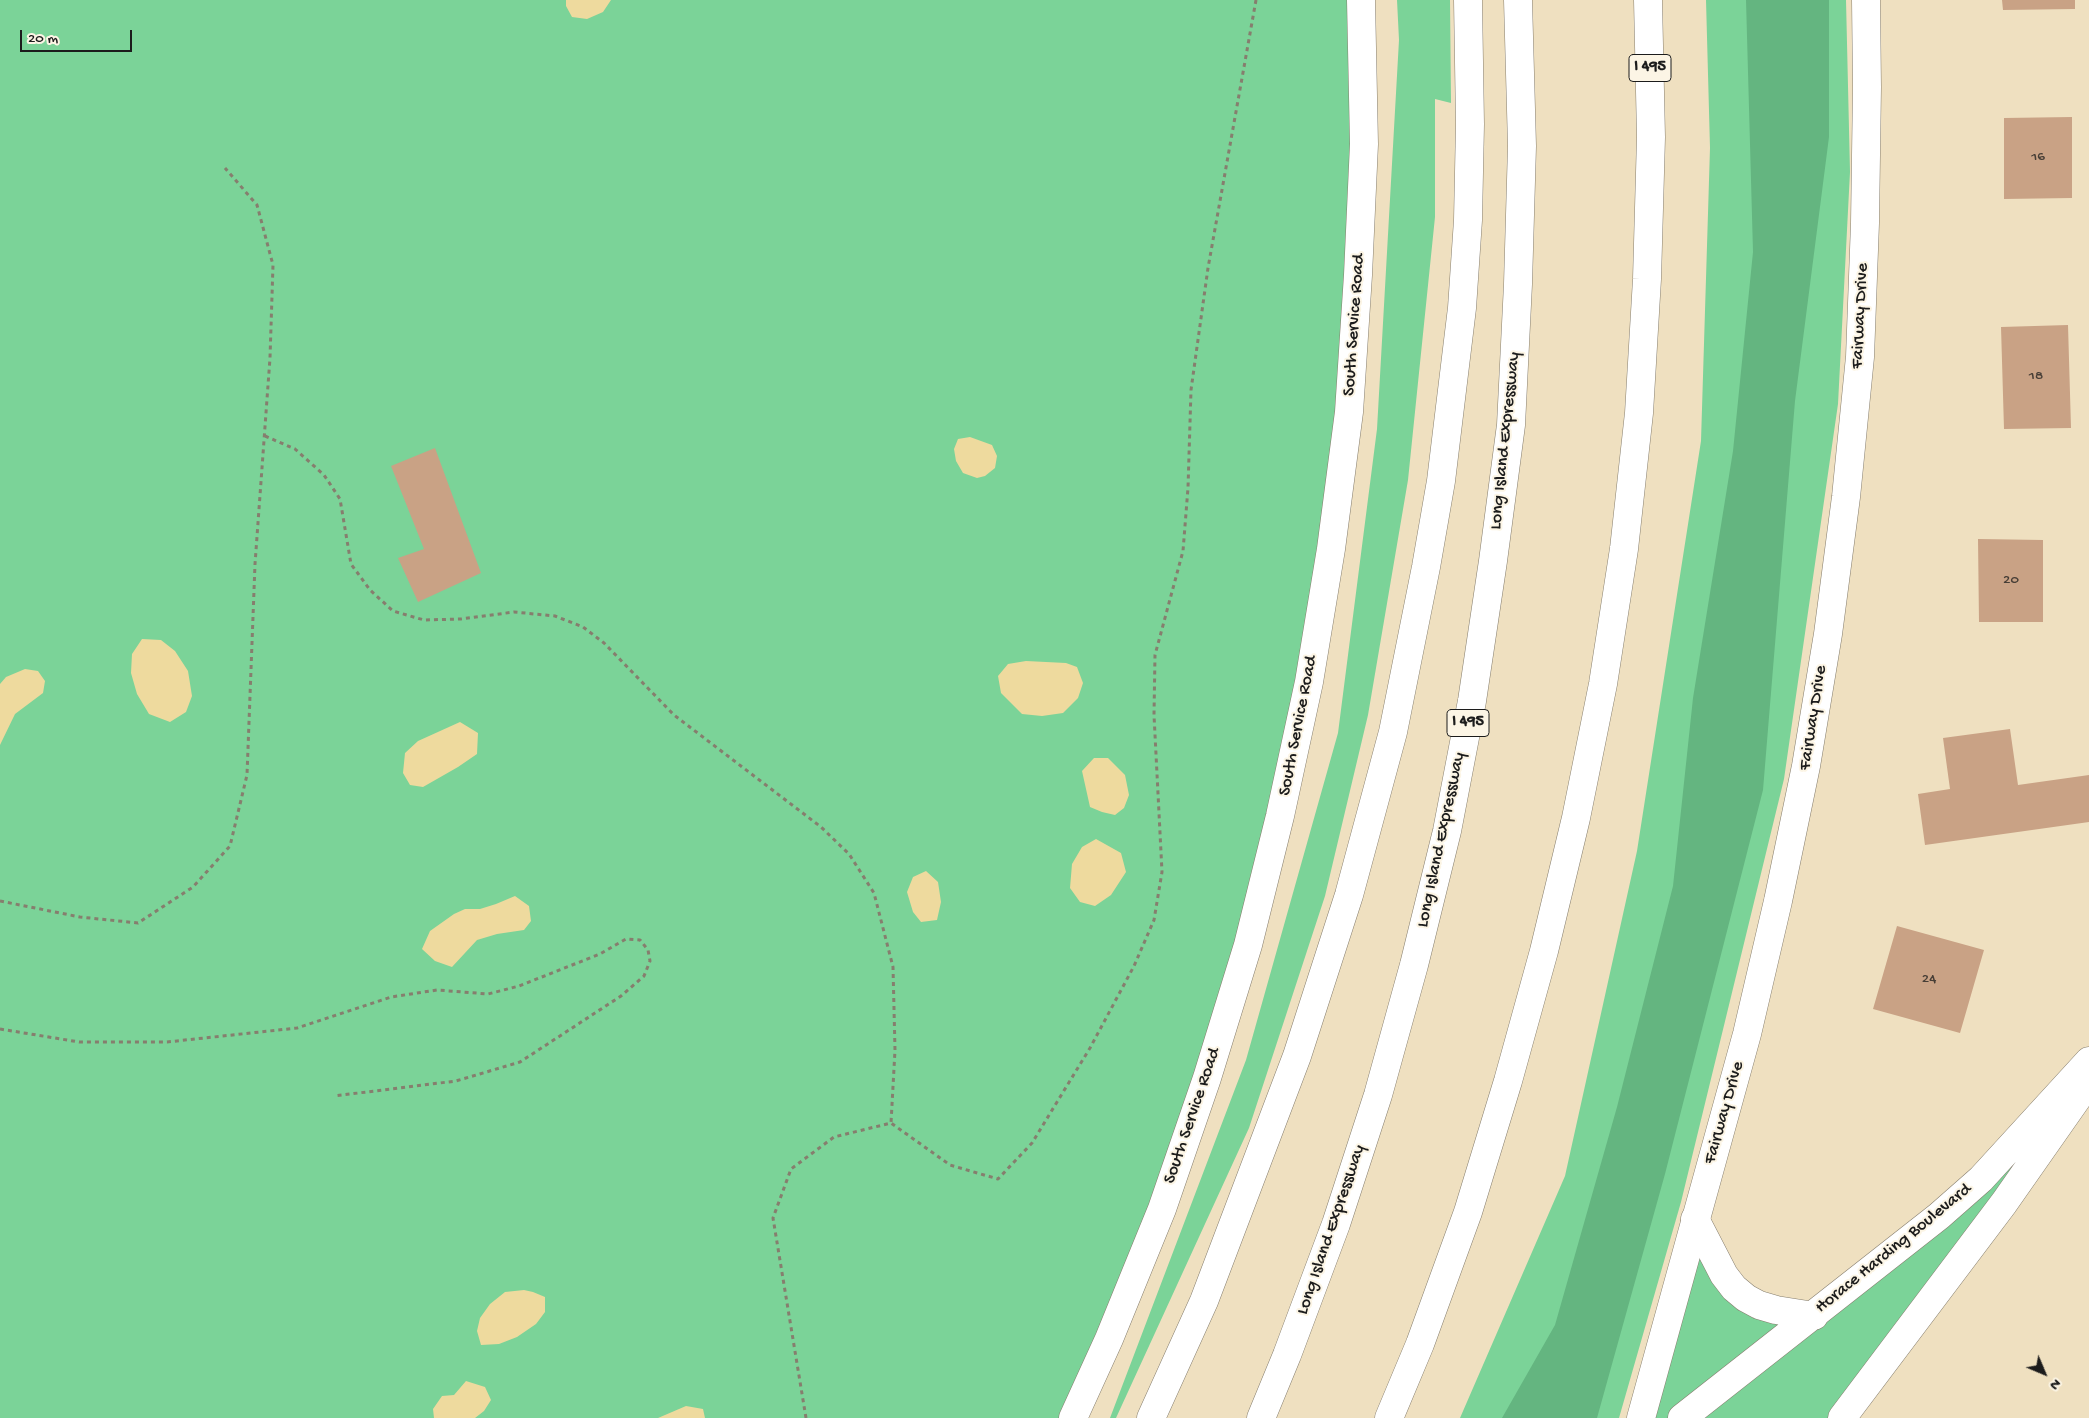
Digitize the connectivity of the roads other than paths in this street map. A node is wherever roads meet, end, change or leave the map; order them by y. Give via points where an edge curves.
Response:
1 (1362, 0) edge
2 (1468, 0) edge
3 (1518, 0) edge
4 (1648, 0) edge
5 (1866, 0) edge
6 (2089, 1061) edge
7 (2089, 1082) edge
8 (1695, 1219) junction
9 (1814, 1316) junction
10 (1073, 1418) edge
11 (1151, 1418) edge
12 (1261, 1418) edge
13 (1389, 1418) edge
14 (1641, 1418) edge
15 (1682, 1418) edge
16 (1842, 1418) edge

1 - 10 main road, South Service Road via 1364,144 1349,412 1309,682 1250,936 1208,1078 1162,1209 1110,1339
2 - 11 main road via 1470,133 1462,308 1439,490 1418,612 1392,732 1348,895 1297,1056 1204,1301
3 - 12 main road, Long Island Expressway / I 495 via 1522,146 1511,425 1472,701 1444,840 1378,1095 1336,1224
4 - 13 main road, I 495 via 1651,137 1639,413 1624,549 1603,684 1576,818 1544,951 1505,1090 1468,1212
5 - 8 main road, Fairway Drive via 1865,223 1860,357 1830,614 1806,766 1778,901 1747,1034
6 - 9 main road, Horace Harding Boulevard via 1981,1178
7 - 16 main road via 2004,1203
8 - 9 main road via 1724,1275 1746,1298 1776,1310
8 - 14 main road, Fairway Drive
9 - 15 main road, Horace Harding Boulevard

